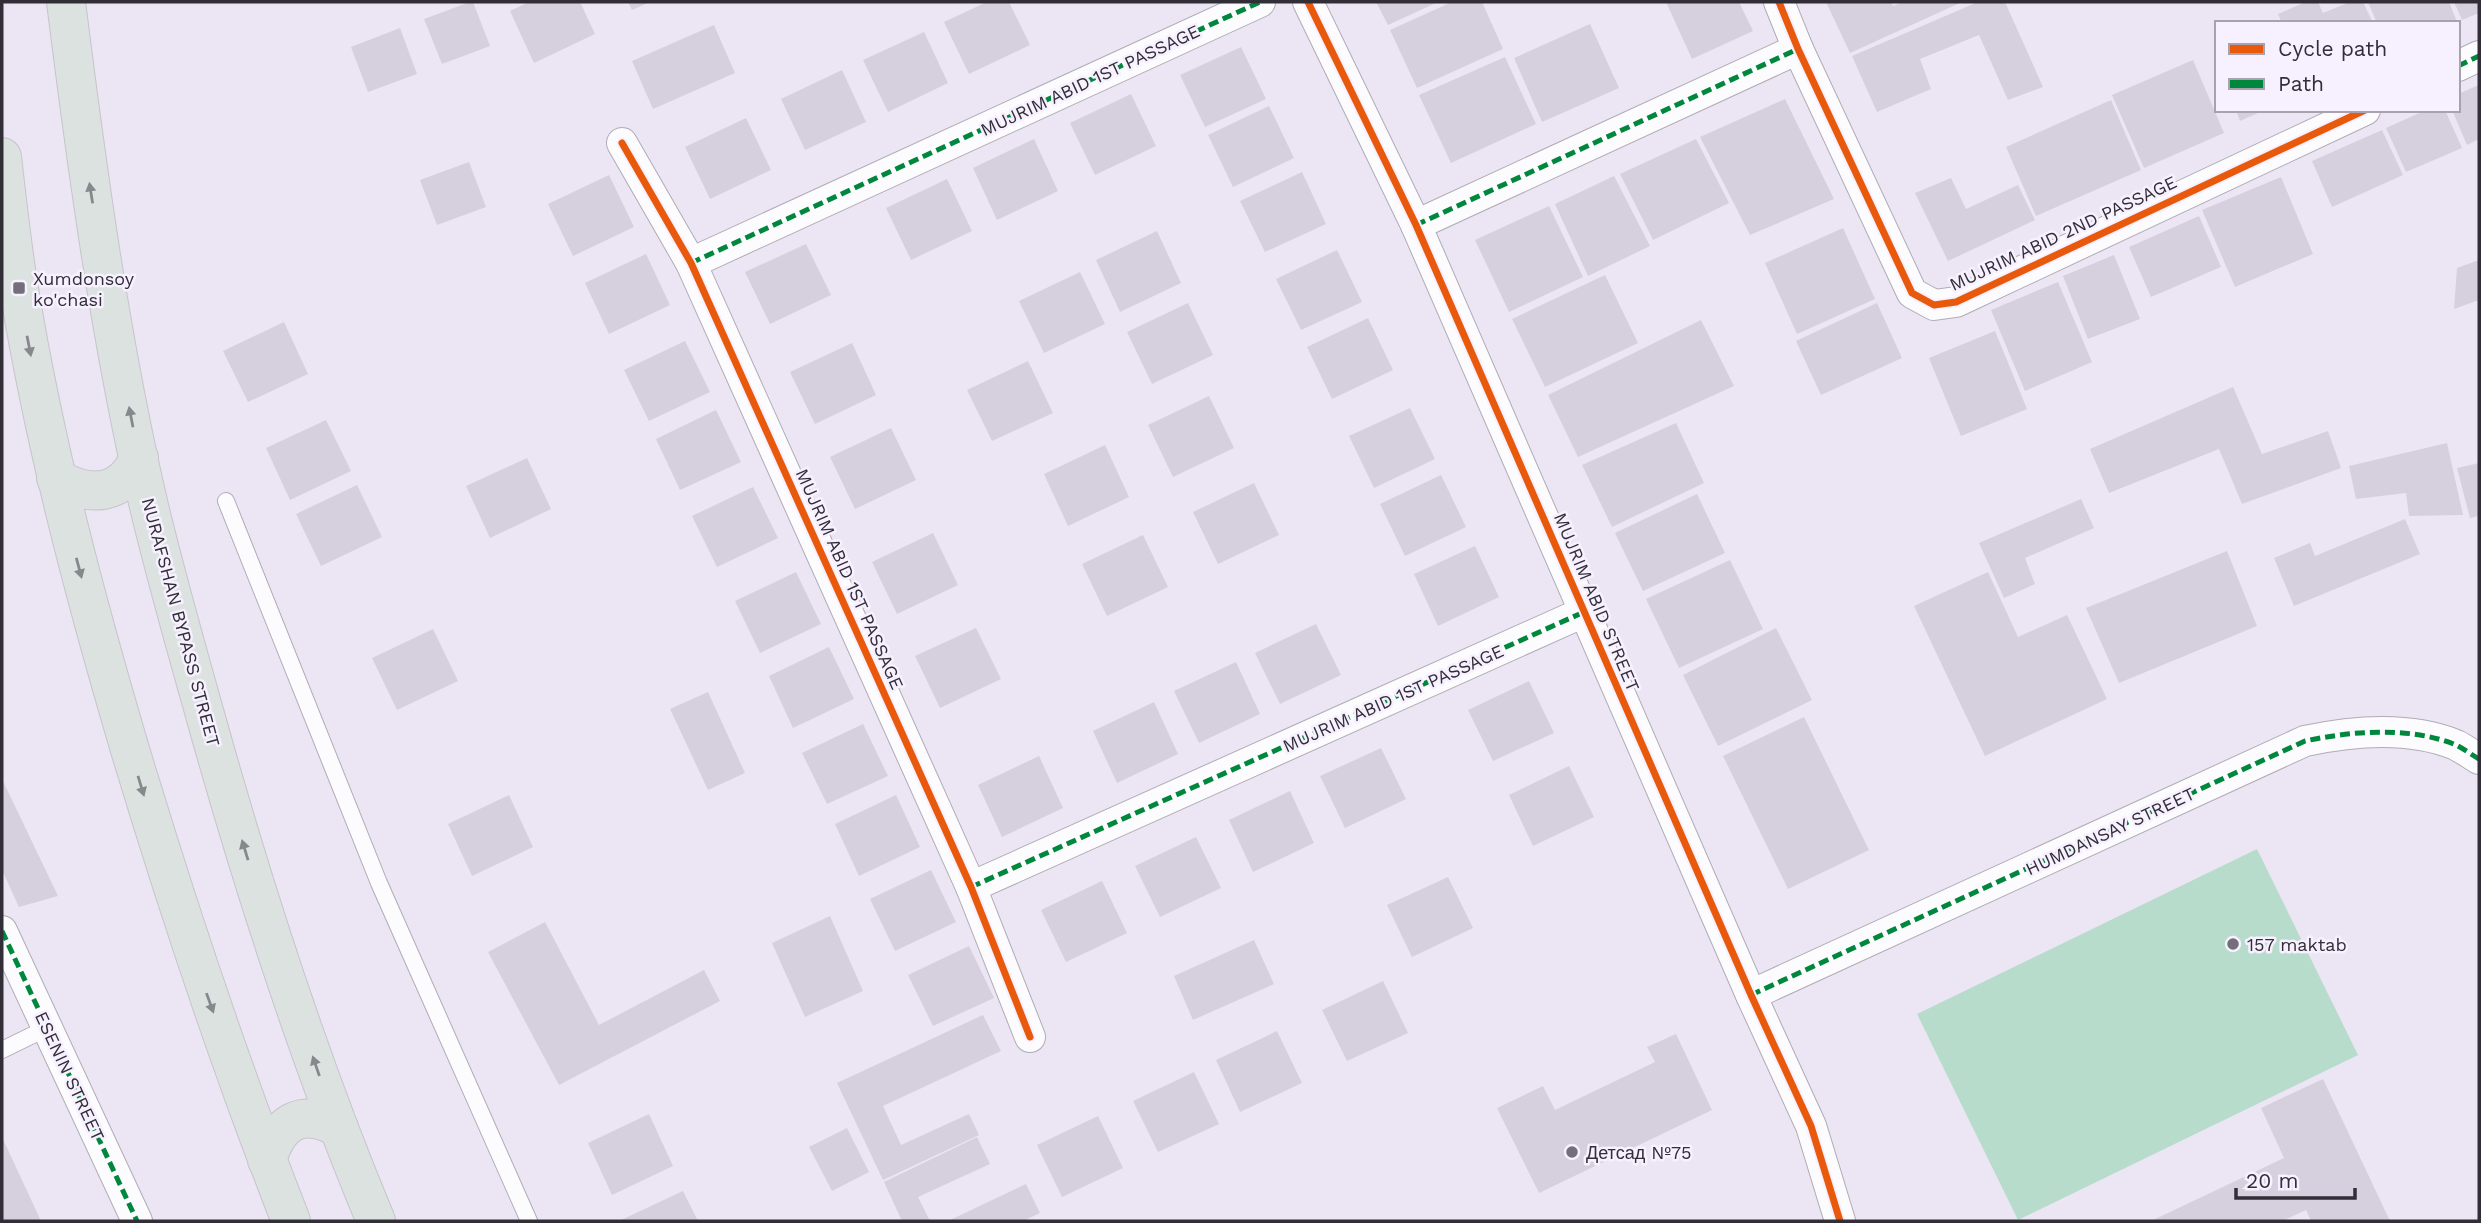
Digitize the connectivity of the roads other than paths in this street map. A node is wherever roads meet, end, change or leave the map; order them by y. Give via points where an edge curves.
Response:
1 (65, 2) edge
2 (1260, 2) edge
3 (1308, 2) edge
4 (1779, 2) edge
5 (1798, 48) junction
6 (2479, 57) edge
7 (2460, 65) edge
8 (2361, 112) edge
9 (622, 143) dead end
10 (2, 157) edge
11 (1416, 225) junction
12 (691, 263) junction
13 (139, 458) junction
14 (56, 478) junction
15 (226, 501) dead end
16 (1584, 612) junction
17 (2479, 760) edge
18 (971, 887) junction
19 (2, 931) edge
20 (1751, 995) junction
21 (47, 1028) junction
22 (1030, 1037) dead end
23 (2, 1050) edge
24 (338, 1128) junction
25 (267, 1160) junction
26 (137, 1221) edge
27 (291, 1221) edge
28 (376, 1221) edge
29 (529, 1221) edge
30 (1840, 1221) edge

13 -> 1 main road, NURAFSHAN BYPASS STREET via 106,287
2 - 12 street, MUJRIM ABID 1ST PASSAGE
3 - 11 street, MUJRIM ABID STREET
4 - 5 street, MUJRIM ABID 2ND PASSAGE
5 - 8 street, MUJRIM ABID 2ND PASSAGE via 1912,293 1934,305 1956,302
5 - 11 street
6 - 7 street
9 - 12 street, MUJRIM ABID 1ST PASSAGE
10 -> 14 main road via 19,288
11 - 16 street, MUJRIM ABID STREET
12 - 18 street, MUJRIM ABID 1ST PASSAGE
13 - 14 main road via 125,480 103,491 79,489
24 -> 13 main road, NURAFSHAN BYPASS STREET via 231,805
14 -> 25 main road via 152,822 200,974
15 - 29 lane via 379,883
16 - 18 street, MUJRIM ABID 1ST PASSAGE
16 - 20 street, MUJRIM ABID STREET
17 - 20 street, HUMDANSAY STREET via 2455,745 2418,736 2342,733 2305,741
18 - 22 street, MUJRIM ABID 1ST PASSAGE
19 - 21 street, ESENIN STREET
20 - 30 street, MUJRIM ABID STREET via 1811,1126
21 - 23 lane
21 - 26 street, ESENIN STREET
24 - 25 main road via 316,1119 295,1120 276,1136
24 - 28 main road, NURAFSHAN BYPASS STREET
25 - 27 main road

